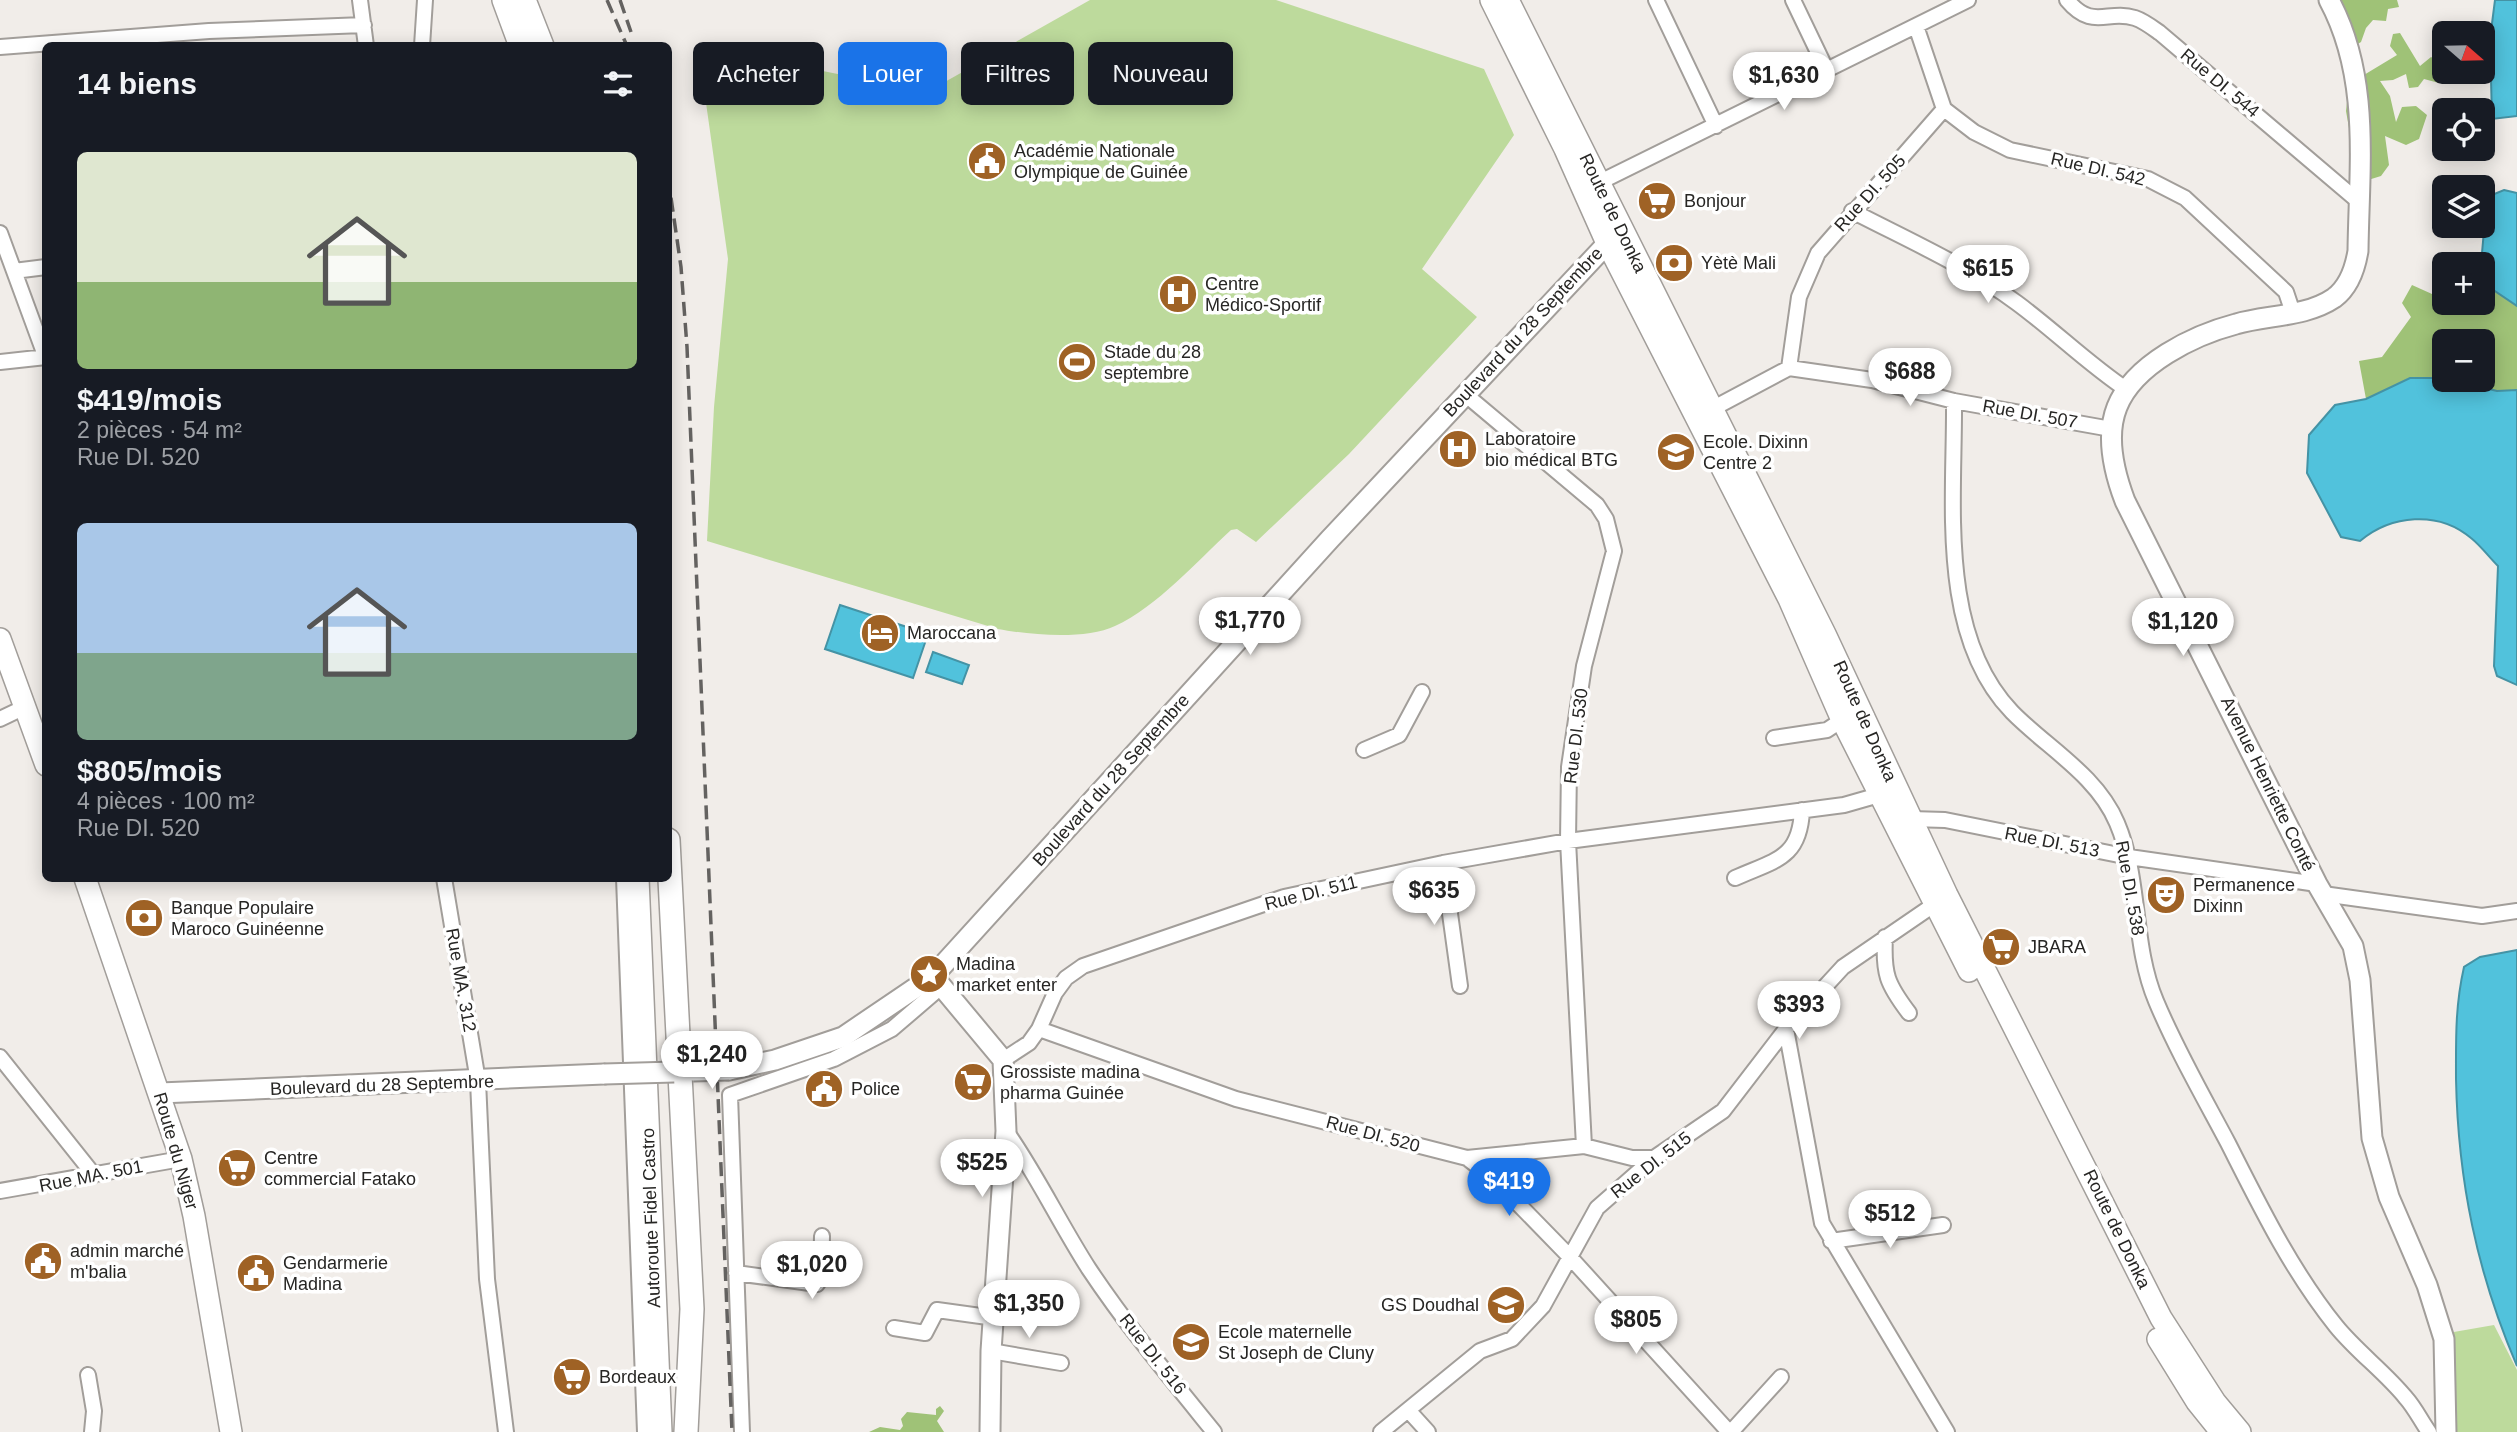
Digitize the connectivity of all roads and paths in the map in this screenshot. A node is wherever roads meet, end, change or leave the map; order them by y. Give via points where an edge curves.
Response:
1 (360, 0) edge
2 (425, 0) edge
3 (504, 0) edge
4 (524, 0) edge
5 (1491, 0) edge
6 (1508, 0) edge
7 (1657, 0) edge
8 (1793, 0) edge
9 (1932, 0) edge
10 (1968, 0) edge
11 (2067, 0) edge
12 (2329, 0) edge
13 (1939, 14) junction
14 (364, 25) junction
15 (1916, 26) junction
16 (65, 42) edge
17 (366, 42) edge
18 (422, 42) edge
19 (518, 42) edge
20 (540, 42) edge
21 (42, 44) edge
22 (0, 47) edge
23 (1827, 71) junction
24 (1944, 109) junction
25 (1716, 126) junction
26 (1591, 187) junction
27 (2358, 201) junction
28 (1852, 211) junction
29 (0, 233) edge
30 (1614, 236) junction
31 (42, 267) edge
32 (13, 271) junction
33 (2293, 313) junction
34 (42, 349) edge
35 (42, 357) edge
36 (0, 362) edge
37 (1790, 368) junction
38 (2127, 390) junction
39 (1466, 395) junction
40 (1954, 401) junction
41 (1710, 410) junction
42 (2111, 429) junction
43 (0, 639) edge
44 (1422, 692) dead end
45 (25, 707) junction
46 (0, 719) edge
47 (1842, 720) junction
48 (1774, 738) dead end
49 (1364, 750) dead end
50 (42, 754) edge
51 (1880, 795) junction
52 (1802, 810) junction
53 (1911, 819) junction
54 (1568, 841) junction
55 (2129, 857) junction
56 (1443, 863) junction
57 (1735, 878) dead end
58 (86, 882) edge
59 (444, 882) edge
60 (624, 882) edge
61 (637, 882) edge
62 (659, 882) edge
63 (671, 882) edge
64 (2320, 889) junction
65 (1935, 904) junction
66 (2517, 911) edge
67 (1885, 937) junction
68 (937, 982) junction
69 (1460, 986) dead end
70 (1909, 1013) dead end
71 (1040, 1029) junction
72 (1786, 1029) junction
73 (0, 1057) edge
74 (1003, 1060) junction
75 (683, 1072) junction
76 (478, 1082) junction
77 (160, 1093) junction
78 (1006, 1130) junction
79 (1584, 1146) junction
80 (1467, 1158) junction
81 (1654, 1158) junction
82 (181, 1159) junction
83 (94, 1175) junction
84 (0, 1191) edge
85 (1943, 1224) dead end
86 (822, 1237) dead end
87 (1831, 1241) junction
88 (1569, 1256) junction
89 (736, 1273) junction
90 (995, 1318) junction
91 (894, 1328) dead end
92 (991, 1351) junction
93 (1061, 1363) dead end
94 (88, 1375) dead end
95 (1781, 1377) dead end
96 (1408, 1410) junction
97 (92, 1432) edge
98 (231, 1432) edge
99 (506, 1432) edge
100 (645, 1432) edge
101 (660, 1432) edge
102 (684, 1432) edge
103 (742, 1432) edge
104 (990, 1432) edge
105 (1214, 1432) edge
106 (1381, 1432) edge
107 (1428, 1432) edge
108 (1730, 1432) edge
109 (1947, 1432) edge
110 (2221, 1432) edge
111 (2240, 1432) edge
112 (2429, 1432) edge
113 (2446, 1432) edge

1 - 14 street
2 - 18 street
3 - 19 highway
4 - 20 highway
5 - 26 main road, Route de Donka
6 - 26 main road, Route de Donka
7 - 25 street
8 - 23 street
9 - 13 street
10 - 13 street
11 - 27 street, Rue DI. 544 via 2076,11 2093,19 2135,18 2161,33
12 - 27 main road, Avenue Henriette Conté via 2345,30 2359,92
13 - 15 street
14 - 16 street
14 - 17 street
15 - 23 street
15 - 24 street
21 - 22 street
23 - 25 street
24 - 28 street, Rue DI. 505
24 - 33 street, Rue DI. 542 via 1974,132 2010,150 2148,179 2185,198 2286,292
25 - 26 street
26 - 30 main road, Route de Donka
27 - 33 main road, Avenue Henriette Conté via 2354,271 2334,298
28 - 37 street, Rue DI. 505 via 1818,253 1799,297
28 - 38 street via 1978,276
29 - 32 street
30 - 39 main road, Boulevard du 28 Septembre
30 - 41 main road, Route de Donka
30 - 47 main road, Route de Donka via 1789,599
31 - 32 street
32 - 34 street
33 - 38 main road, Avenue Henriette Conté via 2236,323 2194,338 2159,357
35 - 36 street
37 - 40 street, Rue DI. 507 via 1872,380
37 - 41 street
38 - 42 main road, Avenue Henriette Conté
39 - 54 street, Rue DI. 530 via 1597,505 1611,534 1614,551 1584,666 1569,767
39 - 68 main road, Boulevard du 28 Septembre via 1330,539
40 - 42 street, Rue DI. 507
40 - 55 street, Rue DI. 538 via 1955,575 1965,629 1987,677 2011,712 2092,787 2116,820
41 - 53 main road, Route de Donka via 1825,634
42 - 64 main road, Avenue Henriette Conté via 2114,471 2124,500
43 - 45 main road
44 - 49 street via 1399,735
45 - 46 street
45 - 50 main road
47 - 48 street via 1827,730
47 - 51 main road, Route de Donka
51 - 52 street, Rue DI. 511
51 - 65 main road, Route de Donka
52 - 54 street, Rue DI. 511
52 - 57 street via 1801,834 1792,850
53 - 55 street, Rue DI. 513 via 1945,820
53 - 111 main road, Route de Donka via 2161,1318
54 - 56 street, Rue DI. 511
54 - 79 street, Rue DI. 530
55 - 64 street, Rue DI. 513
55 - 112 street, Rue DI. 538 via 2142,952 2155,999 2210,1109 2309,1288 2337,1327 2407,1398
56 - 69 street
56 - 71 street, Rue DI. 511 via 1284,897 1083,967 1066,978 1055,993
58 - 77 main road, Route du Niger
59 - 76 street, Rue MA. 312
60 - 100 street
61 - 101 highway, Autoroute Fidel Castro
62 - 102 highway, Autoroute Fidel Castro
63 - 75 highway
64 - 66 street, Rue DI. 513 via 2482,916
64 - 113 main road, Avenue Henriette Conté via 2353,946 2360,980 2372,1138 2389,1197 2427,1285 2444,1339
65 - 67 street, Rue DI. 515
65 - 110 main road, Route de Donka via 2158,1339
67 - 70 street via 1888,985
67 - 72 street, Rue DI. 515 via 1843,967
68 - 74 main road
68 - 75 main road, Boulevard du 28 Septembre, bridge via 844,1037 775,1060 729,1070
68 - 89 street via 892,1029 834,1059 730,1095
71 - 74 street, Rue DI. 511 via 1029,1043
71 - 80 street, Rue DI. 520 via 1236,1099
72 - 81 street, Rue DI. 515 via 1723,1111
72 - 87 street via 1822,1223
73 - 83 street
74 - 78 main road
75 - 76 main road, Boulevard du 28 Septembre, bridge
75 - 102 highway via 692,1309
76 - 77 main road, Boulevard du 28 Septembre
76 - 99 street, Rue MA. 312 via 487,1279
77 - 82 main road, Route du Niger
78 - 90 main road
78 - 105 street, Rue DI. 516 via 1089,1269
79 - 80 street
79 - 81 street via 1632,1158
80 - 88 street, Rue DI. 520 via 1493,1178
81 - 88 street, Rue DI. 515 via 1597,1208
82 - 83 street, Rue MA. 501
82 - 98 main road, Route du Niger
83 - 84 street, Rue MA. 501
85 - 87 street
86 - 89 street via 817,1284
87 - 109 street
88 - 96 street, Rue DI. 515 via 1543,1306 1513,1339 1480,1351
88 - 108 street, Rue DI. 520
89 - 103 street
90 - 91 street via 937,1310 925,1333
90 - 92 main road
92 - 93 street
92 - 104 main road
94 - 97 street
95 - 108 street
96 - 106 street, Rue DI. 515
96 - 107 street

